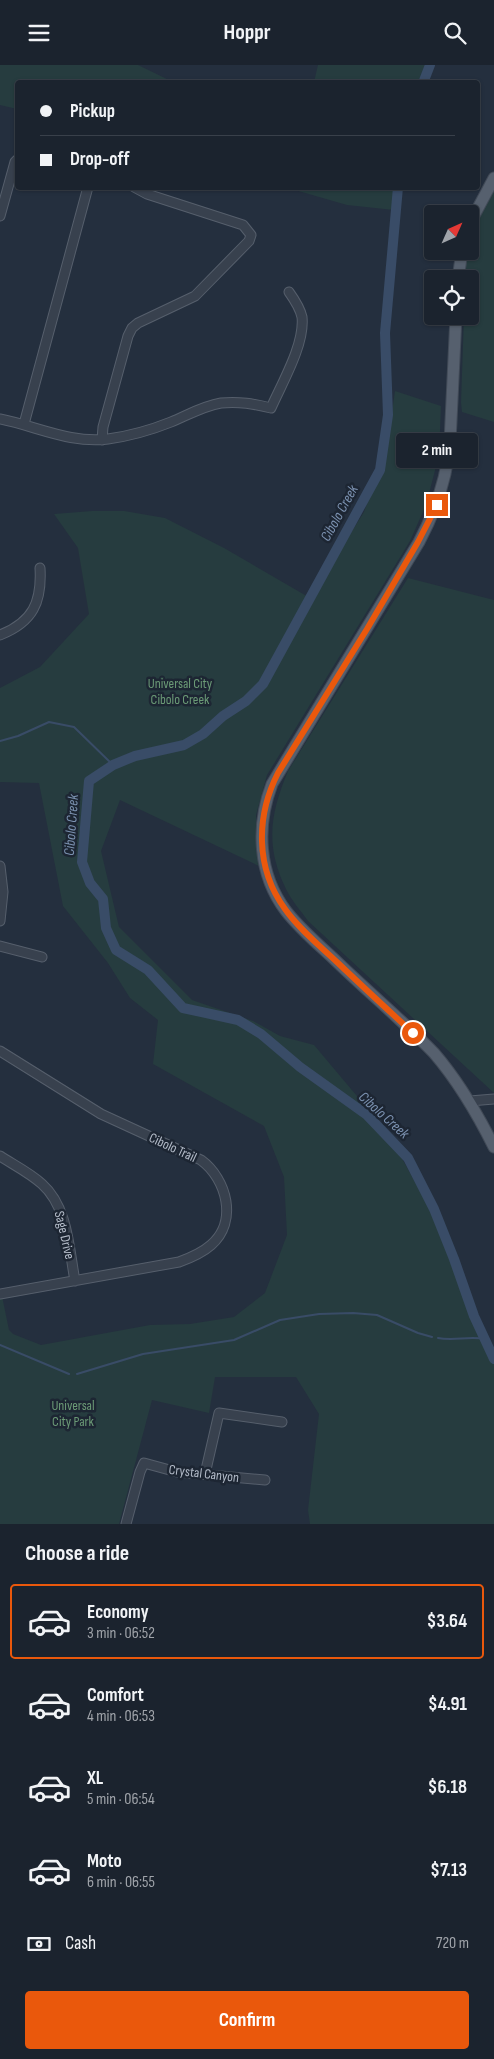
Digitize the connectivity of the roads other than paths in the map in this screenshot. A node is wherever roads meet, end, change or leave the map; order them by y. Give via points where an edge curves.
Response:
1 (15, 163) edge
2 (494, 177) edge
3 (87, 190) edge
4 (140, 190) edge
5 (479, 206) edge
6 (0, 216) edge
7 (290, 292) dead end
8 (456, 325) edge
9 (0, 419) edge
10 (24, 424) junction
11 (102, 440) junction
12 (40, 568) dead end
13 (0, 635) edge
14 (0, 866) edge
15 (0, 921) edge
16 (0, 946) edge
17 (42, 957) dead end
18 (0, 1051) edge
19 (494, 1099) edge
20 (470, 1101) junction
21 (494, 1147) edge
22 (0, 1156) edge
23 (75, 1281) junction
24 (0, 1294) edge
25 (282, 1422) dead end
26 (205, 1474) junction
27 (264, 1481) dead end
28 (126, 1524) edge

1 - 6 street
2 - 5 main road
3 - 10 street
4 - 11 street via 243,225 253,235 195,296 132,328
7 - 11 street via 302,315 302,333 271,408 246,402 222,403 139,433
8 - 20 main road via 449,459 437,505 404,566 275,779 264,811 262,844 268,877 286,911 426,1045
9 - 10 street
10 - 11 street via 85,441
12 - 13 street via 41,580 34,611 16,627
14 - 15 street via 3,893
16 - 17 street
18 - 23 street, Cibolo Trail via 101,1114 201,1160 215,1173 224,1193 226,1222 220,1234 204,1250 179,1262
19 - 20 street
20 - 21 main road
22 - 23 street, Sage Drive via 37,1179 56,1201 64,1221
23 - 24 street, Cibolo Trail
25 - 26 street via 219,1413
26 - 27 street, Crystal Canyon
26 - 28 street, Crystal Canyon via 144,1463

